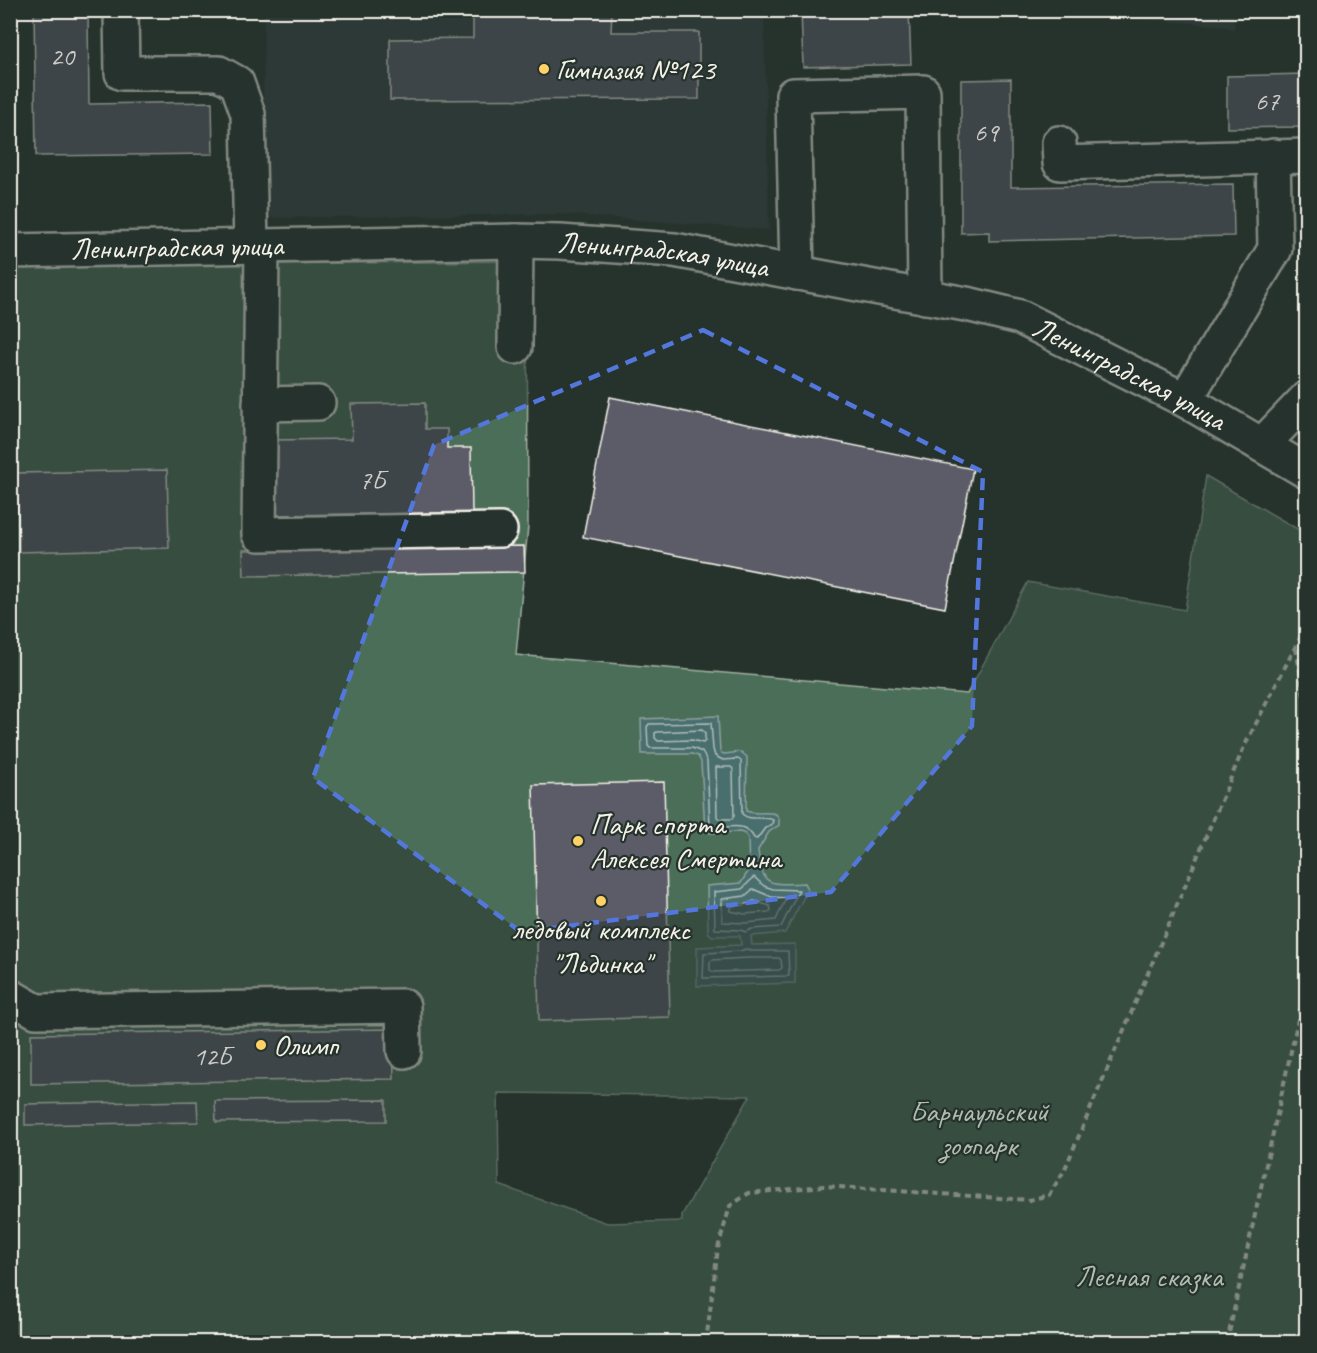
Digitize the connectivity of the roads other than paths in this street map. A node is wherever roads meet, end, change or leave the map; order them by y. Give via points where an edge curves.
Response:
1 (121, 10) edge
2 (1059, 143) dead end
3 (1273, 156) junction
4 (1306, 156) edge
5 (516, 241) junction
6 (13, 242) edge
7 (256, 246) junction
8 (797, 273) junction
9 (925, 297) junction
10 (515, 346) dead end
11 (1306, 399) edge
12 (1185, 400) junction
13 (260, 404) junction
14 (318, 404) dead end
15 (1262, 445) junction
16 (1306, 471) edge
17 (500, 530) dead end
18 (10, 996) edge
19 (404, 1051) dead end

1 - 7 street via 122,74 219,74 237,83 248,114
2 - 3 street via 1060,163
3 - 4 street
3 - 12 street via 1275,249
5 - 7 street, Ленинградская улица
5 - 8 street, Ленинградская улица via 674,250
5 - 10 street
6 - 7 street, Ленинградская улица
7 - 13 street
8 - 9 street, Ленинградская улица
8 - 9 street via 793,95 923,92
9 - 12 street, Ленинградская улица via 1020,317
11 - 15 street
12 - 15 street, Ленинградская улица
13 - 14 street
13 - 17 street via 259,534
15 - 16 street, Ленинградская улица
18 - 19 street via 36,1011 403,1006

